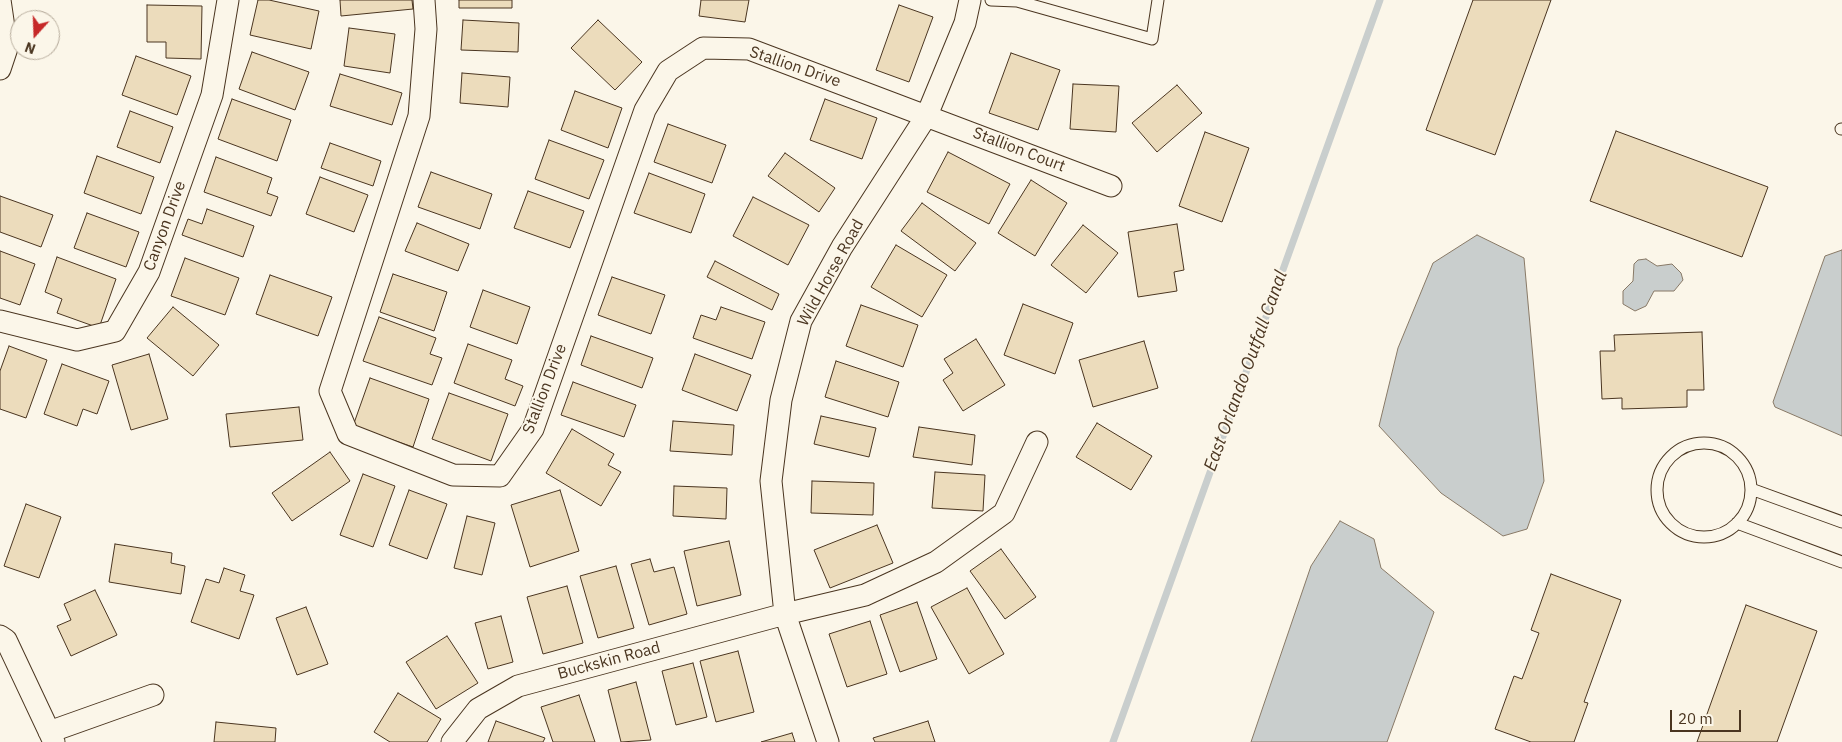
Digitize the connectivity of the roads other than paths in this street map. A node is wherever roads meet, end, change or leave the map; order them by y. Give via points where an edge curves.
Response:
1 (0, 0) edge
2 (228, 0) edge
3 (424, 0) edge
4 (970, 0) edge
5 (991, 0) edge
6 (1158, 0) edge
7 (0, 69) edge
8 (927, 115) junction
9 (1111, 186) dead end
10 (0, 321) edge
11 (1037, 442) dead end
12 (1751, 489) junction
13 (1842, 522) edge
14 (1737, 523) junction
15 (1842, 562) edge
16 (785, 614) junction
17 (0, 636) edge
18 (153, 695) dead end
19 (52, 737) edge
20 (452, 742) edge
21 (828, 742) edge

1 - 7 street via 7,48
2 - 10 street, Canyon Drive via 212,95 149,272 115,331 77,340
3 - 8 street, Stallion Drive via 426,29 419,116 330,391 348,434 453,475 500,476 533,429 644,110 668,71 703,48 749,49
4 - 8 street, Wild Horse Road via 965,23
5 - 6 lane via 1017,1 1152,39
8 - 9 street, Stallion Court
8 - 16 street, Wild Horse Road via 842,247 801,321 781,400 771,481
11 - 16 street, Buckskin Road via 1004,513 936,562 865,595
12 - 13 lane
12 - 14 lane via 1748,504
12 - 14 lane via 1749,474 1735,454 1726,448 1706,443 1685,446 1663,467 1658,482 1658,498 1663,513 1673,525 1702,537 1717,535
14 - 15 lane
16 - 20 street, Buckskin Road via 518,686 478,709
16 - 21 street, Wild Horse Road
17 - 19 street via 6,640
18 - 19 street

